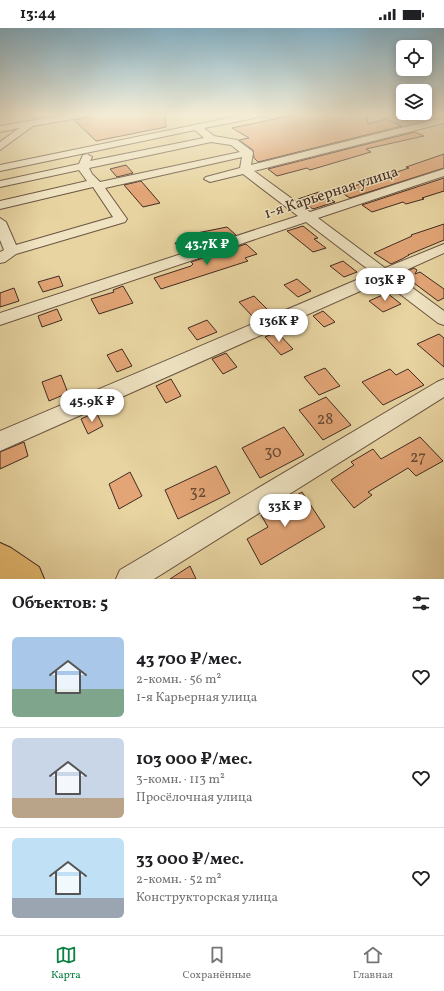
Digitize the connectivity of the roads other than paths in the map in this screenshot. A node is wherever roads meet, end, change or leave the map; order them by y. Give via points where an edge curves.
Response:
1 (10, 140) edge
2 (137, 140) edge
3 (208, 140) edge
4 (216, 140) edge
5 (367, 140) edge
6 (0, 147) edge
7 (90, 150) junction
8 (248, 153) junction
9 (83, 166) junction
10 (0, 168) edge
11 (245, 170) junction
12 (444, 172) edge
13 (210, 179) dead end
14 (0, 184) edge
15 (96, 184) junction
16 (0, 205) edge
17 (308, 217) junction
18 (0, 222) edge
19 (444, 248) edge
20 (6, 255) edge
21 (384, 274) junction
22 (0, 319) edge
23 (444, 319) edge
24 (444, 387) edge
25 (0, 441) edge
26 (0, 559) edge
27 (26, 579) edge
28 (129, 579) edge

1 - 6 street
2 - 7 street
3 - 9 street
4 - 8 street via 234,142
5 - 11 street
7 - 9 street
7 - 10 street
8 - 11 street
8 - 15 street
9 - 14 street
9 - 15 street via 87,175
11 - 13 street
11 - 17 street
12 - 17 street, 1-я Карьерная улица
15 - 16 street
15 - 20 street via 121,219
17 - 21 street
17 - 22 street, 1-я Карьерная улица
18 - 20 street
19 - 21 street
21 - 23 street
21 - 25 street
24 - 28 street
26 - 27 main road

